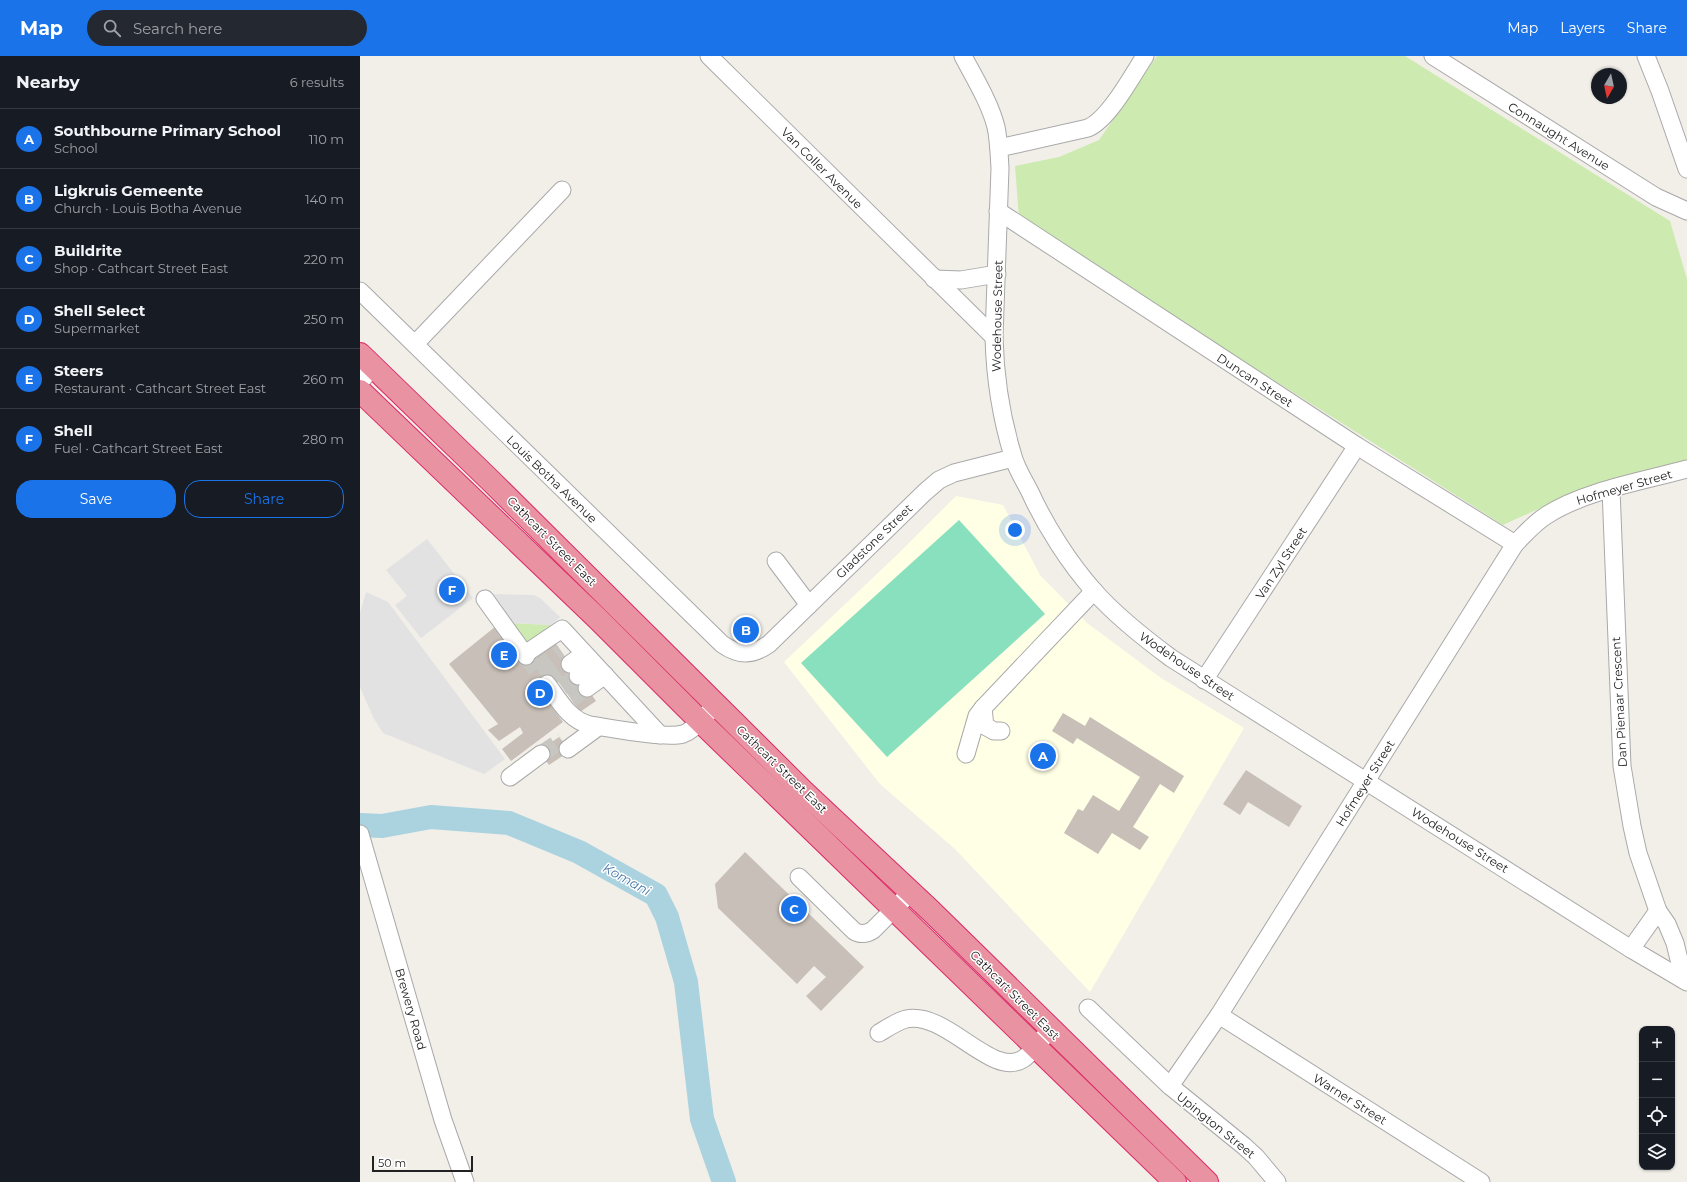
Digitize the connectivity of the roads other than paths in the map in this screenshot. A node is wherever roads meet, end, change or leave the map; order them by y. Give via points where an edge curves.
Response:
1 (709, 56) edge
2 (963, 56) edge
3 (1145, 56) edge
4 (1433, 56) edge
5 (1646, 56) edge
6 (999, 148) junction
7 (1687, 169) edge
8 (562, 190) dead end
9 (1687, 211) edge
10 (998, 212) junction
11 (997, 274) junction
12 (934, 279) junction
13 (360, 291) edge
14 (994, 337) junction
15 (415, 344) junction
16 (364, 368) edge
17 (360, 390) edge
18 (1357, 446) junction
19 (1013, 458) junction
20 (1687, 469) edge
21 (1611, 489) junction
22 (1515, 544) junction
23 (776, 561) dead end
24 (1094, 591) junction
25 (485, 599) dead end
26 (809, 605) junction
27 (752, 652) joint
28 (1204, 680) junction
29 (559, 694) tunnel mouth
30 (716, 705) junction
31 (983, 708) junction
32 (700, 721) junction
33 (591, 725) junction
34 (1001, 731) dead end
35 (660, 735) junction
36 (565, 744) tunnel mouth
37 (966, 754) dead end
38 (544, 759) tunnel mouth
39 (516, 779) dead end
40 (1367, 781) junction
41 (361, 839) edge
42 (799, 877) dead end
43 (911, 892) junction
44 (893, 910) junction
45 (1658, 911) junction
46 (1631, 949) junction
47 (1685, 981) edge
48 (1088, 1008) dead end
49 (1219, 1015) junction
50 (1051, 1030) junction
51 (879, 1033) dead end
52 (1035, 1047) junction
53 (1170, 1086) junction
54 (465, 1182) edge
55 (1175, 1182) edge
56 (1207, 1182) edge
57 (1277, 1182) edge
58 (1481, 1182) edge

1 - 12 street, Van Coller Avenue
2 - 6 street, Wodehouse Street via 996,126
3 - 6 street via 1110,108 1095,125
4 - 9 street, Connaught Avenue via 1656,197
5 - 7 street
6 - 10 street, Wodehouse Street
8 - 15 street
10 - 11 street, Wodehouse Street
10 - 18 street, Duncan Street
11 - 12 street via 961,280
11 - 14 street, Wodehouse Street
12 - 14 street, Van Coller Avenue
13 - 15 street, Louis Botha Avenue
14 - 19 street, Wodehouse Street via 996,379
15 - 27 street, Louis Botha Avenue via 722,644 736,652
16 - 30 highway, Cathcart Street East via 492,482
17 - 32 highway, Cathcart Street East
18 - 22 street, Duncan Street
18 - 28 street, Van Zyl Street
19 - 24 street, Wodehouse Street via 1047,526
19 - 26 street, Gladstone Street via 961,471 939,480
20 - 21 street, Hofmeyer Street
21 - 22 street, Hofmeyer Street via 1578,499 1546,515
21 - 45 street, Dan Pienaar Crescent via 1622,766 1638,852
22 - 40 street, Hofmeyer Street
23 - 26 street
24 - 28 street, Wodehouse Street via 1137,632
24 - 31 street
25 - 35 street via 525,655 562,630 582,664
26 - 27 street, Gladstone Street via 769,644 761,650
28 - 40 street, Wodehouse Street
29 - 33 street via 572,716
30 - 32 street
30 - 43 highway, Cathcart Street East
31 - 34 street via 985,726 994,731
31 - 37 street via 977,716
32 - 35 street via 684,734
32 - 44 highway, Cathcart Street East
33 - 35 street
33 - 36 street
38 - 39 street
40 - 46 street, Wodehouse Street
40 - 49 street, Hofmeyer Street
41 - 54 street, Brewery Road via 444,1120
42 - 44 street via 857,933 865,934 873,930
43 - 44 street
43 - 50 highway, Cathcart Street East
44 - 52 highway, Cathcart Street East
45 - 46 street
45 - 47 street, Dan Pienaar Crescent via 1672,934
46 - 47 street, Wodehouse Street
48 - 53 street
49 - 53 street, Hofmeyer Street
49 - 58 street, Warner Street
50 - 52 street
50 - 56 highway, Cathcart Street East
51 - 52 street via 907,1019 926,1020 946,1029 983,1053 1013,1063 1023,1059
52 - 55 highway, Cathcart Street East
53 - 57 street, Upington Street via 1244,1146

